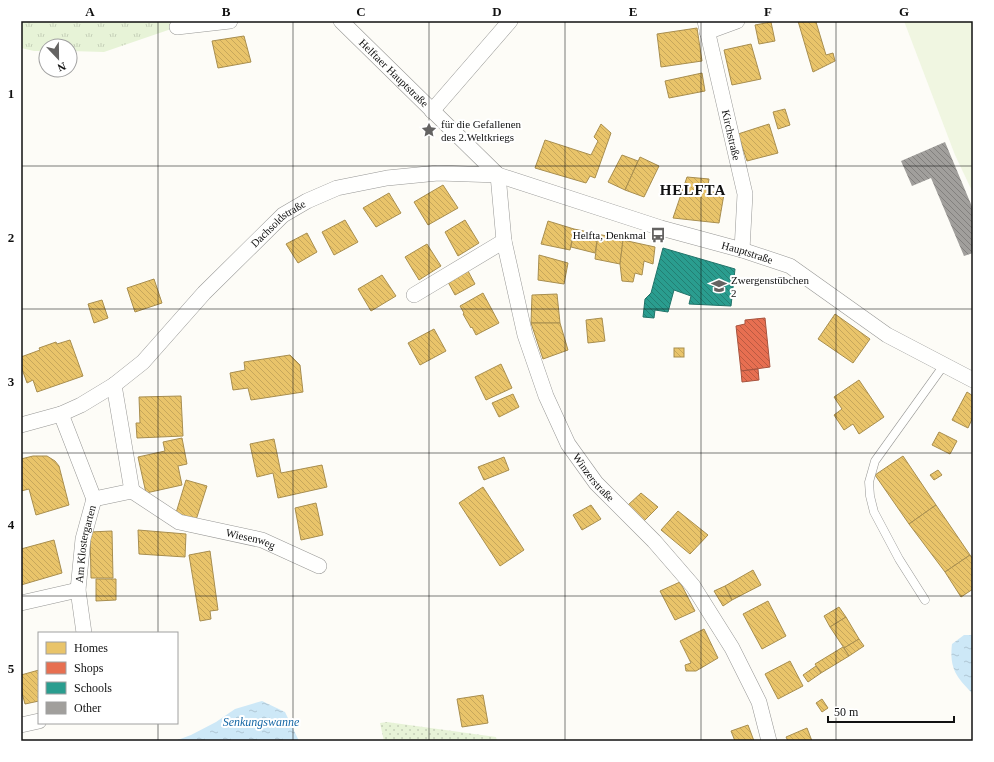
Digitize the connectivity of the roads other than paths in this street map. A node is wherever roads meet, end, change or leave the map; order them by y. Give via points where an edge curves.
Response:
1 (230, 21) edge
2 (341, 21) edge
3 (510, 21) edge
4 (737, 21) edge
5 (706, 26) edge
6 (178, 27) dead end
7 (432, 111) junction
8 (498, 175) junction
9 (504, 241) junction
10 (742, 250) junction
11 (414, 295) dead end
12 (944, 365) junction
13 (973, 380) edge
14 (114, 385) junction
15 (61, 414) junction
16 (21, 425) edge
17 (132, 491) junction
18 (94, 499) junction
19 (319, 566) dead end
20 (78, 590) junction
21 (925, 600) dead end
22 (21, 603) edge
23 (84, 632) edge
24 (38, 721) edge
25 (21, 725) edge
26 (768, 741) edge

1 - 6 street
2 - 7 street, Helftaer Hauptstraße
3 - 7 street
4 - 5 street
5 - 10 street, Kirchstraße via 745,194
7 - 8 street, Helftaer Hauptstraße
8 - 9 street, Winzerstraße
8 - 10 street, Hauptstraße via 661,228
8 - 14 street, Dachsoldstraße via 438,173 387,178 337,188 308,200 283,215 204,292 143,362
9 - 11 street
9 - 26 street, Winzerstraße via 525,335 546,396 568,444 596,483 654,541 693,586 732,648 759,702
10 - 12 street, Hauptstraße via 790,266 887,334
12 - 13 street, Hauptstraße
12 - 21 lane via 875,461 869,482 874,512
14 - 15 street, Dachsoldstraße
14 - 17 street
15 - 16 street, Dachsoldstraße
15 - 18 street
17 - 18 street
17 - 19 street, Wiesenweg via 179,522 262,540
18 - 20 street, Am Klostergarten via 84,539
20 - 22 street, Am Klostergarten
20 - 23 street, Am Klostergarten
24 - 25 street

